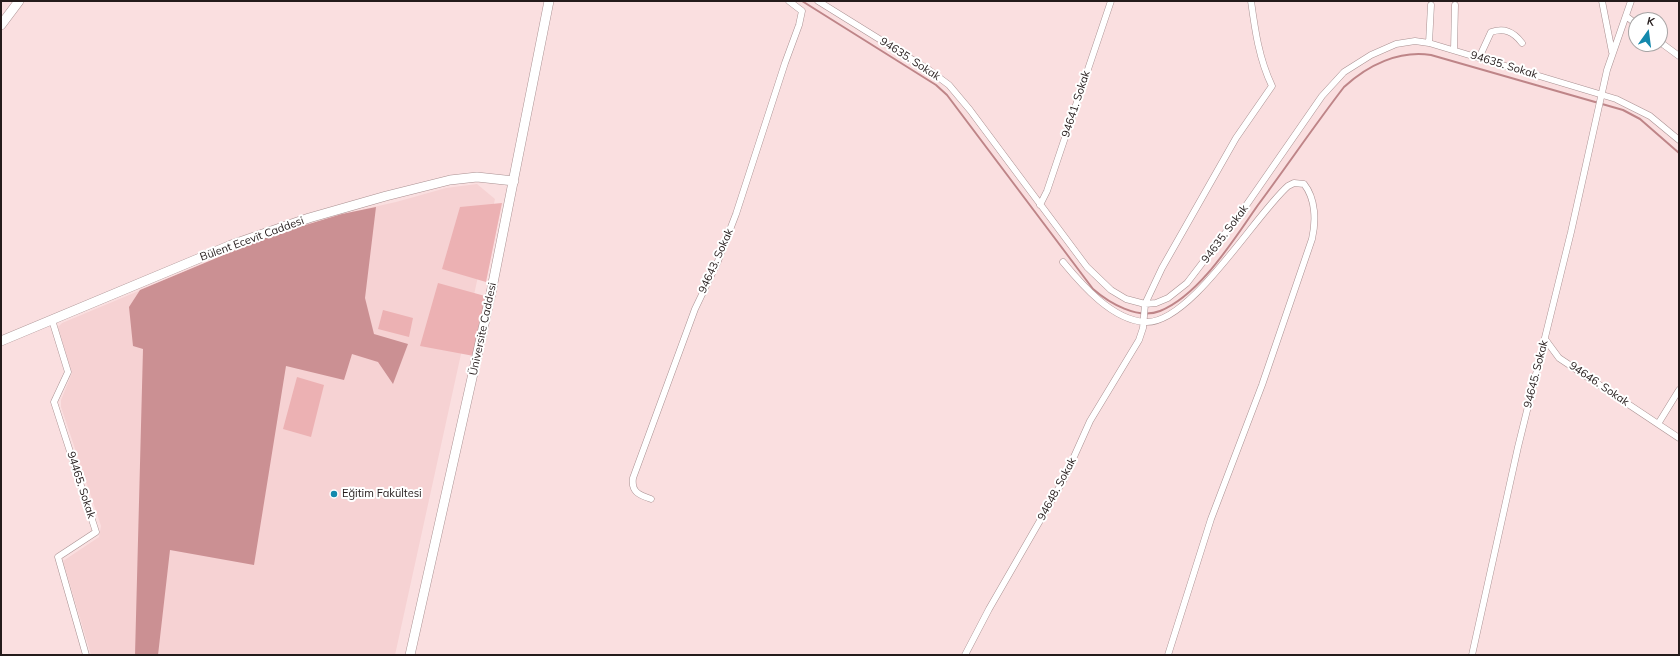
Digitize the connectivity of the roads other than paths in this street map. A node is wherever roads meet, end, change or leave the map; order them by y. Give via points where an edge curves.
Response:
1 (19, 1) edge
2 (549, 1) edge
3 (789, 1) edge
4 (818, 1) edge
5 (1111, 1) edge
6 (1250, 1) edge
7 (1602, 1) edge
8 (1631, 1) edge
9 (1431, 5) dead end
10 (1455, 5) dead end
11 (1626, 16) joint
12 (1, 26) edge
13 (1522, 42) dead end
14 (1429, 43) junction
15 (1668, 48) edge
16 (1454, 50) junction
17 (1612, 54) junction
18 (1679, 56) edge
19 (1479, 58) junction
20 (1601, 100) junction
21 (1679, 140) edge
22 (514, 181) junction
23 (1040, 205) junction
24 (1063, 262) dead end
25 (1146, 304) junction
26 (52, 320) junction
27 (1144, 322) junction
28 (1545, 339) junction
29 (1, 341) edge
30 (1679, 390) edge
31 (1658, 424) junction
32 (1679, 438) edge
33 (651, 500) dead end
34 (86, 655) edge
35 (410, 655) edge
36 (965, 655) edge
37 (1168, 655) edge
38 (1472, 655) edge

1 - 12 street
2 - 22 street, Üniversite Caddesi
3 - 33 street, 94643. Sokak via 802,10 799,25 733,221 718,261 695,309 633,478 634,491
4 - 23 street, 94635. Sokak via 949,85
5 - 23 street, 94641. Sokak via 1047,191
6 - 25 street, 94648. Sokak via 1264,70 1272,86 1236,138 1162,268
7 - 17 street
8 - 11 street
9 - 14 street
10 - 16 street
11 - 17 street
13 - 19 street via 1512,33 1502,29 1491,32
14 - 16 street, 94635. Sokak
14 - 25 street, 94635. Sokak via 1415,41 1396,44 1371,55 1344,72 1322,96 1245,208 1187,282 1168,298
15 - 18 street
16 - 19 street, 94635. Sokak
17 - 20 street, 94645. Sokak
19 - 20 street, 94635. Sokak
20 - 21 street, 94635. Sokak via 1638,109
20 - 28 street, 94645. Sokak
22 - 26 street, Bülent Ecevit Caddesi via 477,177 450,180 309,218 231,245
22 - 35 street, Üniversite Caddesi
23 - 25 street, 94635. Sokak via 1101,282 1118,295
24 - 27 street via 1082,285 1102,302 1121,314
25 - 27 street, 94648. Sokak
26 - 29 street, Bülent Ecevit Caddesi
26 - 34 street, 94465. Sokak via 68,372 54,402 96,532 58,558
27 - 36 street, 94648. Sokak via 1139,340 1090,421 1064,479
27 - 37 street via 1158,321 1180,308 1218,269 1282,191 1294,183 1304,184 1312,202 1312,239 1262,385 1211,519
28 - 31 street, 94646. Sokak via 1559,358
28 - 38 street, 94645. Sokak
30 - 31 street
31 - 32 street, 94646. Sokak

